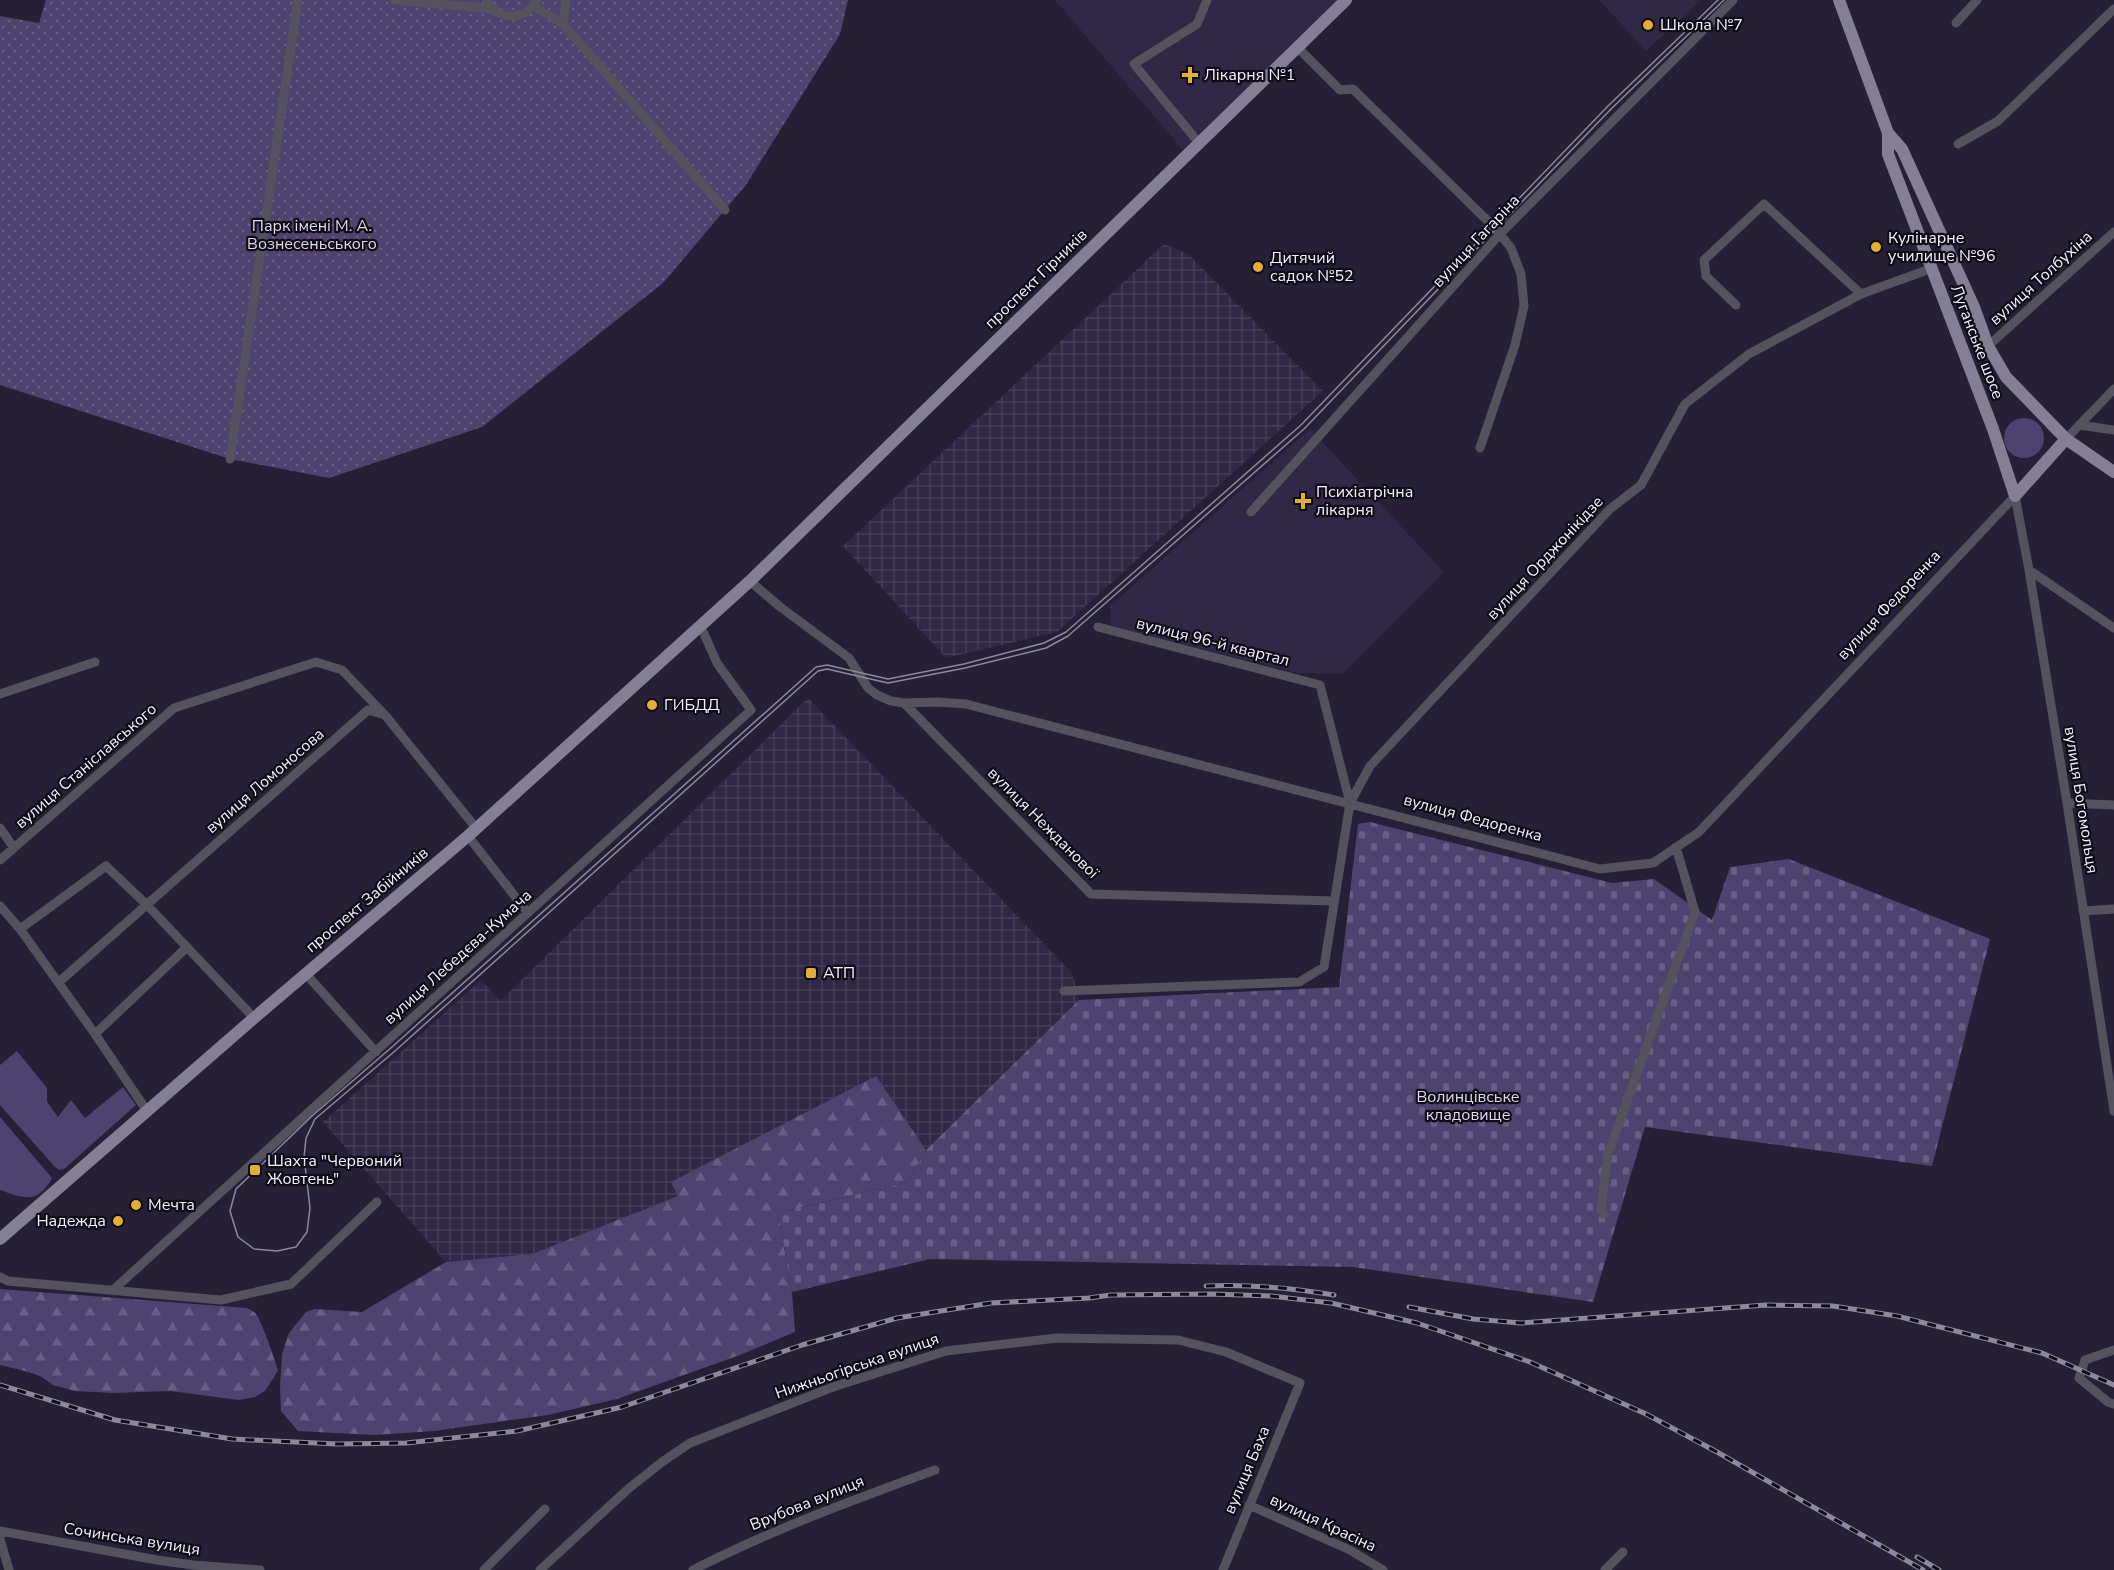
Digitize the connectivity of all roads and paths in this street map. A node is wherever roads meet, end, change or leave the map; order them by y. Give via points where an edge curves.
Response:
1 (298, 0) edge
2 (394, 0) edge
3 (487, 0) edge
4 (566, 0) edge
5 (1207, 0) edge
6 (1346, 0) edge
7 (1733, 0) edge
8 (1839, 0) edge
9 (1977, 0) edge
10 (535, 3) edge
11 (492, 9) junction
12 (2114, 9) edge
13 (1956, 23) dead end
14 (563, 24) junction
15 (1297, 47) junction
16 (1888, 134) junction
17 (1199, 143) junction
18 (1958, 144) dead end
19 (725, 210) dead end
20 (2114, 232) edge
21 (1500, 234) junction
22 (1930, 269) junction
23 (1861, 294) junction
24 (1736, 305) dead end
25 (1988, 346) junction
26 (2114, 389) edge
27 (2079, 425) junction
28 (2114, 430) edge
29 (2066, 439) junction
30 (1480, 448) dead end
31 (230, 459) dead end
32 (2114, 472) edge
33 (2015, 495) junction
34 (1251, 512) dead end
35 (2030, 570) junction
36 (750, 581) junction
37 (701, 627) junction
38 (1098, 627) dead end
39 (2114, 628) edge
40 (95, 662) dead end
41 (0, 694) edge
42 (904, 703) junction
43 (385, 715) junction
44 (1350, 803) junction
45 (2067, 803) junction
46 (2114, 805) edge
47 (0, 828) edge
48 (472, 832) junction
49 (14, 848) junction
50 (1676, 848) junction
51 (0, 860) edge
52 (1334, 901) junction
53 (147, 905) junction
54 (0, 906) edge
55 (2114, 909) edge
56 (2083, 911) junction
57 (528, 913) junction
58 (20, 929) junction
59 (187, 947) junction
60 (306, 974) junction
61 (59, 982) junction
62 (1064, 991) dead end
63 (254, 1018) junction
64 (95, 1034) junction
65 (376, 1052) junction
66 (147, 1111) junction
67 (2114, 1111) edge
68 (377, 1202) dead end
69 (1604, 1214) dead end
70 (0, 1239) edge
71 (0, 1277) edge
72 (112, 1291) junction
73 (2114, 1350) edge
74 (1300, 1383) joint
75 (2114, 1404) edge
76 (935, 1470) dead end
77 (1249, 1505) junction
78 (545, 1509) dead end
79 (0, 1532) edge
80 (0, 1539) edge
81 (1623, 1552) dead end
82 (9, 1570) edge
83 (260, 1570) edge
84 (484, 1570) edge
85 (540, 1570) edge
86 (693, 1570) edge
87 (1223, 1570) edge
88 (1383, 1570) edge
89 (1605, 1570) edge

1 - 31 street
2 - 11 street
3 - 11 street
4 - 14 street
5 - 17 street via 1197,24 1134,64
6 - 15 main road, проспект Гірників
7 - 21 street, вулиця Гагаріна
8 - 16 main road, Луганське шосе
9 - 13 street
10 - 11 street via 518,16 508,17
10 - 14 street
12 - 18 street via 1998,121
14 - 19 street
15 - 17 main road, проспект Гірників
15 - 21 street via 1340,90 1353,89
16 - 22 main road, Луганське шосе via 1887,154
16 - 25 main road, Луганське шосе via 1902,149
17 - 36 main road, проспект Гірників
20 - 25 street, вулиця Толбухіна
21 - 30 street via 1511,248 1521,274 1524,306
21 - 34 street, вулиця Гагаріна
22 - 23 street, вулиця Орджонікідзе
22 - 33 main road, Луганське шосе
23 - 24 street via 1764,204 1704,261 1706,276
23 - 44 street, вулиця Орджонікідзе via 1749,354 1685,404 1641,485 1610,509 1371,766
25 - 29 main road, Луганське шосе via 2006,377
26 - 27 street
27 - 28 street
27 - 29 street
29 - 32 main road, Луганське шосе
29 - 33 main road, вулиця Федоренка
33 - 35 street, вулиця Богомольця
33 - 50 street, вулиця Федоренка via 1700,832
35 - 39 street
35 - 45 street, вулиця Богомольця
36 - 37 main road, проспект Забійників
36 - 42 street, вулиця Федоренка via 849,658 868,688 891,701
37 - 48 main road, проспект Забійників
37 - 57 street, вулиця Лебедєва-Кумача via 717,663 751,710
38 - 44 street, вулиця 96-й квартал via 1320,685
40 - 41 street
42 - 44 street, вулиця Федоренка via 966,704
42 - 52 street, вулиця Нежданової via 1091,894
43 - 48 street
43 - 49 street, вулиця Станіславського via 342,670 316,662 174,708
43 - 53 street, вулиця Ломоносова via 368,710
44 - 50 street, вулиця Федоренка via 1600,869 1653,863
44 - 52 street
45 - 46 street
45 - 56 street, вулиця Богомольця
47 - 49 street
48 - 57 street
48 - 60 main road, проспект Забійників
49 - 51 street, вулиця Станіславського
50 - 69 street via 1695,912 1608,1154 1601,1210
52 - 62 street via 1324,967 1299,982
53 - 58 street via 106,866
53 - 59 street
53 - 61 street, вулиця Ломоносова
54 - 58 street
55 - 56 street
56 - 67 street, вулиця Богомольця
57 - 65 street, вулиця Лебедєва-Кумача
58 - 61 street
59 - 63 street
59 - 64 street
60 - 63 main road, проспект Забійників
60 - 65 street
61 - 64 street
63 - 66 main road, проспект Забійників
64 - 66 street
65 - 72 street, вулиця Лебедєва-Кумача
66 - 70 main road, проспект Забійників
68 - 72 street via 291,1284 221,1300
71 - 72 street
73 - 75 street via 2085,1360 2079,1378
74 - 77 street, вулиця Баха
74 - 85 street, Нижньогірська вулиця via 1226,1352 1178,1340 1057,1338 946,1351 844,1384 690,1443 628,1490
76 - 86 street, Врубова вулиця via 822,1512
77 - 87 street, вулиця Баха
77 - 88 street, вулиця Красіна via 1350,1550
78 - 84 street
79 - 83 street, Сочинська вулиця via 166,1562
80 - 82 street
81 - 89 street

